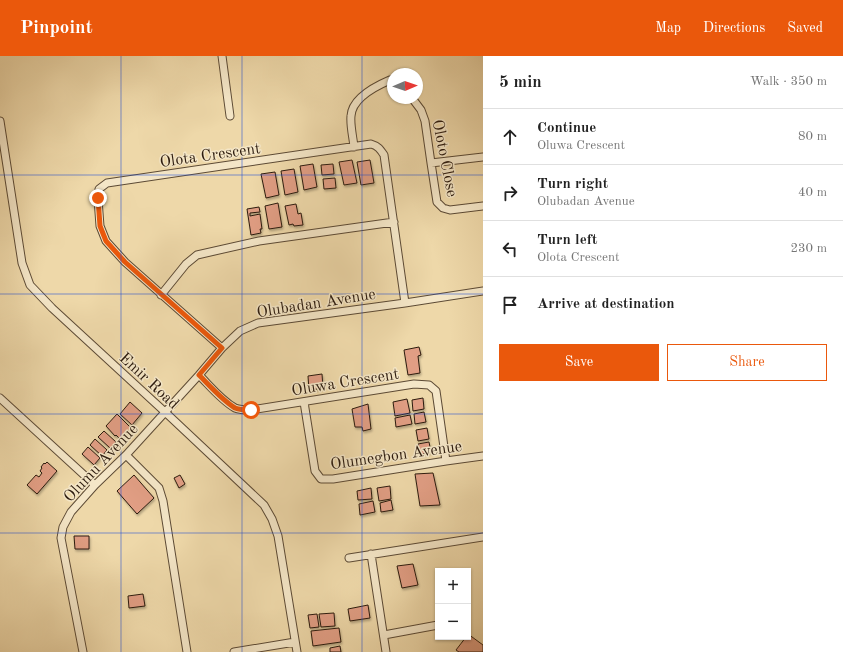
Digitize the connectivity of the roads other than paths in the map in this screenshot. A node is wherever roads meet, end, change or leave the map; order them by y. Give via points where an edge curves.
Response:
1 (222, 56) edge
2 (387, 81) edge
3 (416, 104) edge
4 (230, 116) dead end
5 (0, 121) edge
6 (354, 147) junction
7 (483, 157) edge
8 (430, 163) junction
9 (483, 206) edge
10 (394, 222) junction
11 (483, 291) edge
12 (161, 295) junction
13 (405, 303) junction
14 (222, 348) junction
15 (199, 375) junction
16 (0, 398) edge
17 (304, 402) junction
18 (165, 412) junction
19 (126, 455) junction
20 (483, 456) edge
21 (446, 461) junction
22 (95, 485) junction
23 (483, 537) edge
24 (371, 554) junction
25 (348, 558) dead end
26 (435, 626) edge
27 (384, 634) junction
28 (295, 642) junction
29 (83, 652) edge
30 (187, 652) edge
31 (234, 652) edge
32 (296, 652) edge
33 (386, 652) edge

1 - 4 street
2 - 6 street via 375,87 355,103 351,115
3 - 8 street, Oloto Close via 425,121
5 - 18 street, Emir Road via 22,264 30,285
6 - 10 street, Olota Crescent via 376,145 384,155
6 - 12 street, Olota Crescent via 106,183 99,189 98,198 100,226 106,241
7 - 8 street
8 - 9 street, Oloto Close via 437,202 443,208 450,210
10 - 12 street via 254,242 197,255 186,264
10 - 13 street, Olota Crescent
11 - 13 street, Olubadan Avenue
12 - 14 street, Olota Crescent
13 - 14 street, Olubadan Avenue via 258,323 240,331
14 - 15 street, Olubadan Avenue
15 - 17 street, Oluwa Crescent via 220,396 243,410
15 - 18 street, Olubadan Avenue
16 - 22 street
17 - 21 street, Olumegbon Avenue via 315,471 321,478 333,479
17 - 21 street, Oluwa Crescent via 414,384 429,385 436,392
18 - 19 street, Olumu Avenue
18 - 28 street, Emir Road via 264,506 272,519 278,536
19 - 22 street, Olumu Avenue
19 - 30 street via 159,488 163,500
20 - 21 street, Olumegbon Avenue
22 - 29 street, Olumu Avenue via 71,512 63,527 61,538
23 - 24 street
24 - 25 street
24 - 27 street
26 - 27 street
27 - 33 street
28 - 31 street
28 - 32 street, Emir Road

